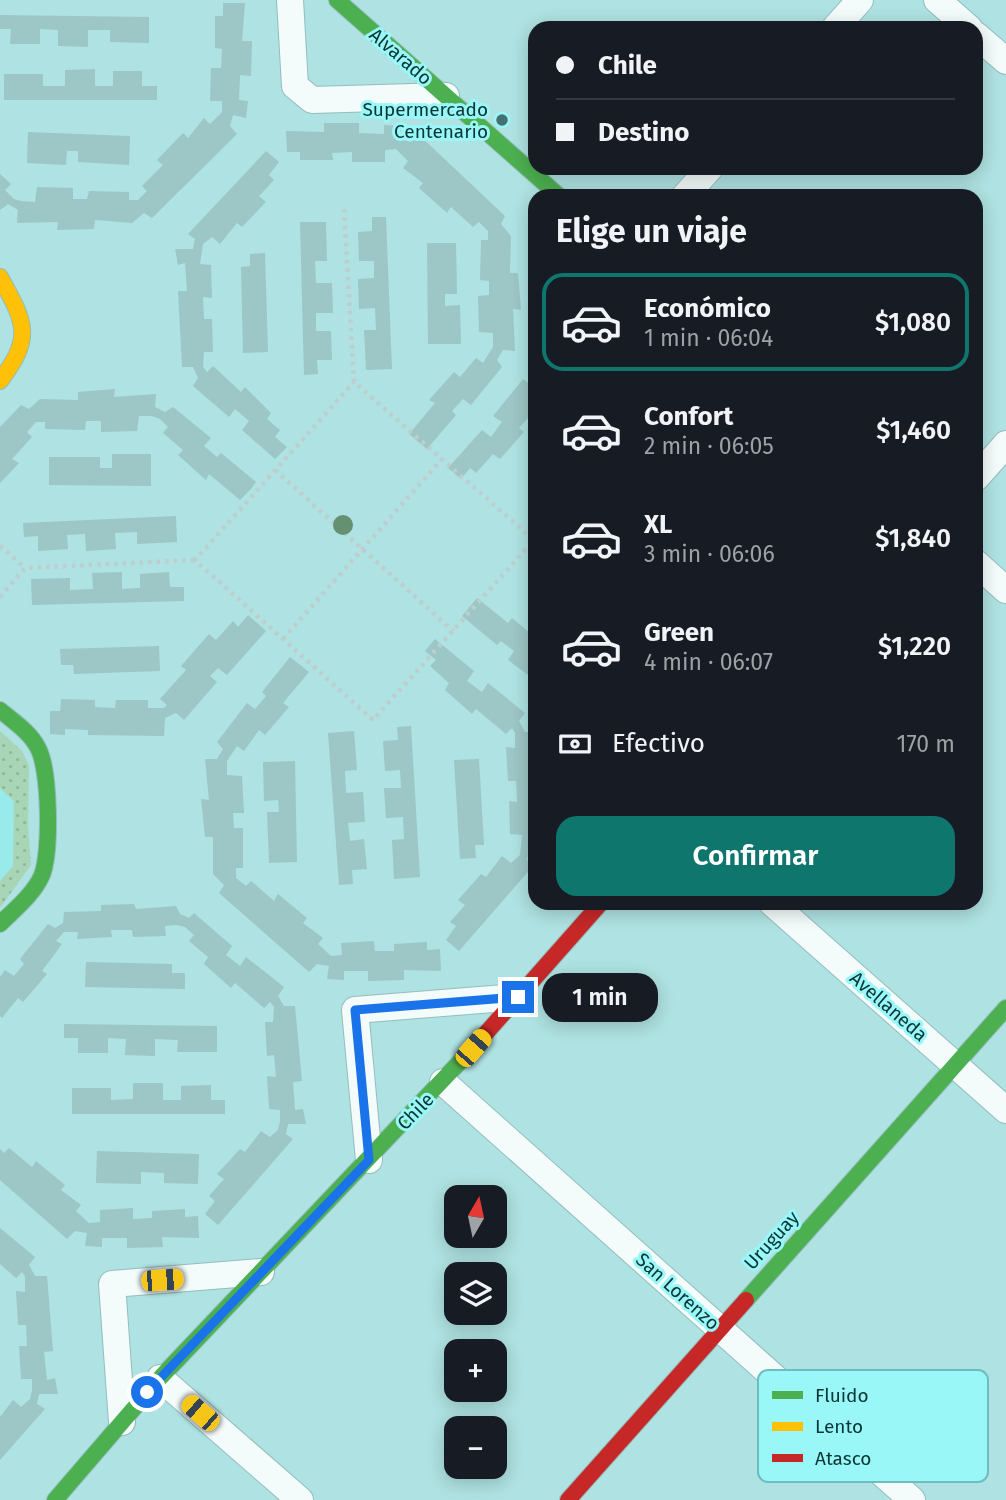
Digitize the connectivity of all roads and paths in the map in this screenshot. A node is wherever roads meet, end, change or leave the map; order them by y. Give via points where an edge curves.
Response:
1 (290, 0) edge
2 (860, 0) edge
3 (937, 0) edge
4 (348, 3) edge
5 (841, 21) edge
6 (961, 21) edge
7 (983, 41) edge
8 (1006, 61) edge
9 (446, 96) junction
10 (528, 169) edge
11 (535, 175) edge
12 (704, 175) edge
13 (551, 189) edge
14 (691, 189) edge
15 (344, 209) dead end
16 (0, 277) edge
17 (0, 381) edge
18 (355, 382) junction
19 (1006, 444) edge
20 (442, 459) junction
21 (275, 470) junction
22 (983, 470) edge
23 (528, 533) edge
24 (0, 546) edge
25 (528, 547) edge
26 (363, 549) junction
27 (194, 560) junction
28 (25, 568) junction
29 (983, 570) edge
30 (1006, 590) edge
31 (0, 597) edge
32 (453, 631) junction
33 (283, 639) junction
34 (0, 710) edge
35 (595, 910) edge
36 (780, 910) edge
37 (0, 925) edge
38 (518, 997) junction
39 (1006, 1008) edge
40 (955, 1065) junction
41 (443, 1082) junction
42 (1006, 1110) edge
43 (369, 1160) junction
44 (261, 1272) junction
45 (720, 1329) junction
46 (766, 1370) edge
47 (160, 1378) junction
48 (122, 1422) junction
49 (892, 1482) edge
50 (55, 1500) edge
51 (300, 1500) edge
52 (568, 1500) edge
53 (912, 1500) edge

1 - 9 street via 295,86 312,100
2 - 5 street
3 - 6 street
4 - 9 street, Alvarado
7 - 8 street
9 - 10 street, Alvarado
11 - 13 street, Alvarado
12 - 14 street
15 - 18 path
16 - 17 street via 24,328 23,347
18 - 20 path
18 - 21 path
19 - 22 street
20 - 23 path
20 - 26 path
21 - 26 path
21 - 27 path
24 - 28 path
25 - 32 path
26 - 32 path
26 - 33 path
27 - 28 path
27 - 33 path
28 - 31 path
29 - 30 street
32 - 33 path via 373,720
34 - 37 street via 30,737 43,758 46,825 41,878
35 - 38 street, Chile
36 - 40 street, Avellaneda
38 - 41 street, Chile
38 - 43 street via 355,1010
39 - 40 street, Uruguay
40 - 42 street, Avellaneda
40 - 45 street, Uruguay
41 - 43 street, Chile
41 - 45 street, San Lorenzo
43 - 44 street, Chile
44 - 47 street, Chile
44 - 48 street via 112,1284
45 - 46 street, San Lorenzo
45 - 52 street, Uruguay
47 - 48 street, Chile
47 - 51 street
48 - 50 street, Chile
49 - 53 street, San Lorenzo

